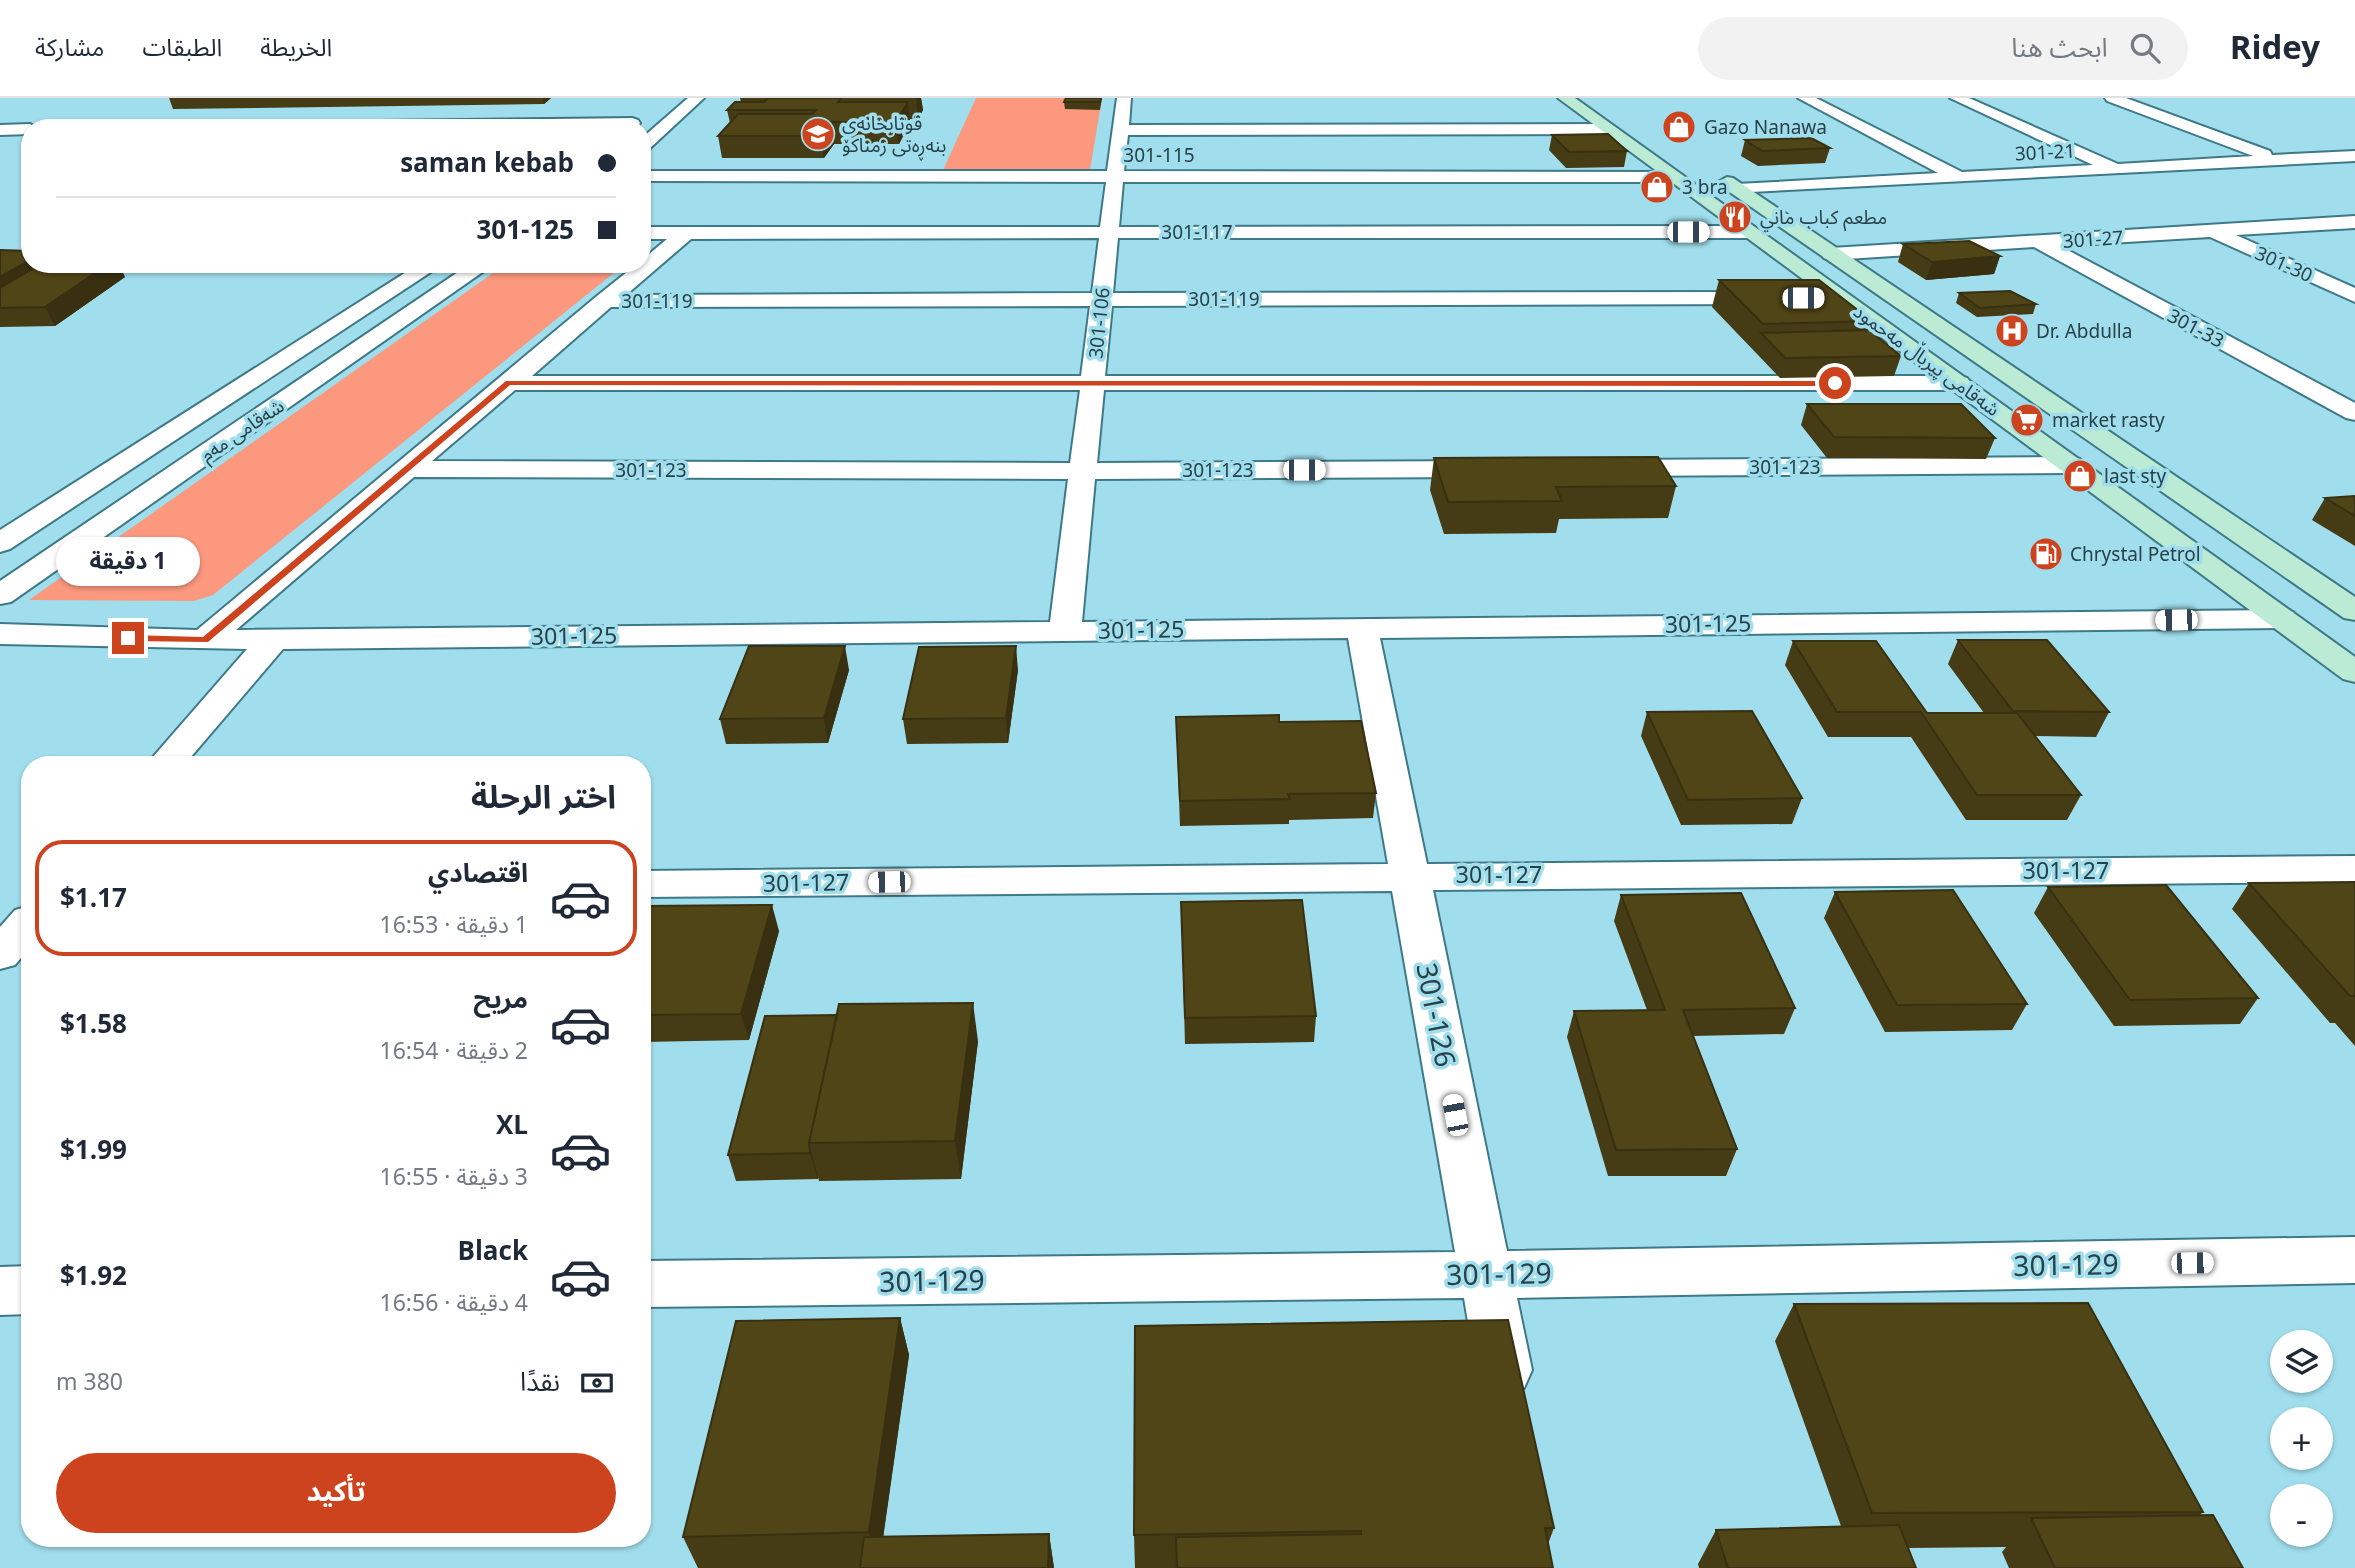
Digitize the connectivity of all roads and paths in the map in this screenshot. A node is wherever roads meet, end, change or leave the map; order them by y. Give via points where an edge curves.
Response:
1 (698, 98) edge
2 (1124, 98) edge
3 (1565, 98) edge
4 (1805, 98) edge
5 (1957, 98) edge
6 (2112, 98) edge
7 (21, 129) edge
8 (1608, 129) junction
9 (0, 130) edge
10 (1120, 130) junction
11 (651, 139) edge
12 (2355, 156) edge
13 (2279, 160) junction
14 (1704, 166) dead end
15 (2118, 169) junction
16 (651, 176) edge
17 (1115, 176) junction
18 (1675, 177) junction
19 (1959, 177) junction
20 (1737, 189) junction
21 (2355, 222) edge
22 (2212, 231) junction
23 (1752, 232) junction
24 (651, 233) edge
25 (686, 233) junction
26 (1109, 233) junction
27 (2038, 242) junction
28 (1831, 254) junction
29 (651, 263) edge
30 (419, 273) edge
31 (471, 273) edge
32 (639, 273) edge
33 (2355, 296) edge
34 (1842, 297) junction
35 (1102, 300) junction
36 (606, 301) junction
37 (370, 306) junction
38 (422, 307) junction
39 (509, 383) junction
40 (1959, 383) junction
41 (1092, 385) junction
42 (2355, 389) edge
43 (2315, 392) junction
44 (2355, 413) edge
45 (2071, 417) junction
46 (2010, 421) junction
47 (2071, 465) junction
48 (1511, 468) edge
49 (1594, 468) edge
50 (407, 469) junction
51 (1083, 471) junction
52 (0, 543) edge
53 (0, 595) edge
54 (2355, 611) edge
55 (2282, 619) junction
56 (1362, 627) junction
57 (1065, 631) junction
58 (0, 634) edge
59 (274, 639) junction
60 (205, 640) junction
61 (2355, 672) edge
62 (172, 756) edge
63 (2355, 869) edge
64 (1410, 876) junction
65 (651, 884) edge
66 (21, 930) edge
67 (0, 954) edge
68 (2355, 1260) edge
69 (1486, 1275) junction
70 (651, 1284) edge
71 (21, 1290) edge
72 (0, 1291) edge
73 (1511, 1408) edge

1 - 11 street
2 - 10 street, 301-106
3 - 8 main road, شەقامی پیرباڵ مەحمود
4 - 19 street
5 - 15 street
6 - 13 street
7 - 9 street
8 - 10 street
8 - 18 main road, شەقامی پیرباڵ مەحمود
10 - 17 street, 301-106
12 - 13 street, 301-21
13 - 15 street, 301-21
14 - 20 main road, شەقامی پیرباڵ مەحمود
15 - 19 street, 301-21
16 - 17 street, 301-115
17 - 18 street, 301-115
17 - 26 street, 301-106
18 - 23 main road, شەقامی پیرباڵ مەحمود
19 - 20 street, 301-21
20 - 28 main road, شەقامی پیرباڵ مەحمود
21 - 22 street, 301-27
22 - 27 street, 301-27
22 - 33 street, 301-30
23 - 26 street, 301-117
23 - 34 main road, شەقامی پیرباڵ مەحمود
24 - 25 street, 301-117
25 - 26 street, 301-117
25 - 29 street
26 - 35 street, 301-106
27 - 28 street, 301-27
27 - 43 street, 301-33
28 - 45 main road, شەقامی پیرباڵ مەحمود
30 - 37 street, شەقامی مەم
31 - 38 street, شەقامی مەم
32 - 36 street
34 - 35 street, 301-119
34 - 40 main road, شەقامی پیرباڵ مەحمود
35 - 36 street, 301-119
35 - 41 street, 301-106
36 - 39 street
37 - 38 street
37 - 52 street, شەقامی مەم
38 - 53 street, شەقامی مەم
39 - 41 street
39 - 50 street
40 - 41 street
40 - 46 main road, شەقامی پیرباڵ مەحمود
41 - 51 street, 301-106
42 - 43 street
43 - 44 street, 301-33
45 - 46 main road
45 - 54 main road, شەقامی پیرباڵ مەحمود
46 - 47 main road, شەقامی پیرباڵ مەحمود
47 - 49 street, 301-123
47 - 55 main road, شەقامی پیرباڵ مەحمود
48 - 51 street, 301-123
50 - 51 street, 301-123
50 - 60 street
51 - 57 street, 301-106
55 - 56 street, 301-125
55 - 61 main road, شەقامی پیرباڵ مەحمود
56 - 57 street, 301-125
56 - 64 street, 301-126
57 - 59 street, 301-125
58 - 60 street, 301-125
59 - 60 street, 301-125
59 - 62 street
63 - 64 street, 301-127
64 - 65 street, 301-127
64 - 69 street, 301-126
66 - 67 street
68 - 69 street, 301-129
69 - 70 street, 301-129
69 - 73 street, 301-126
71 - 72 street

